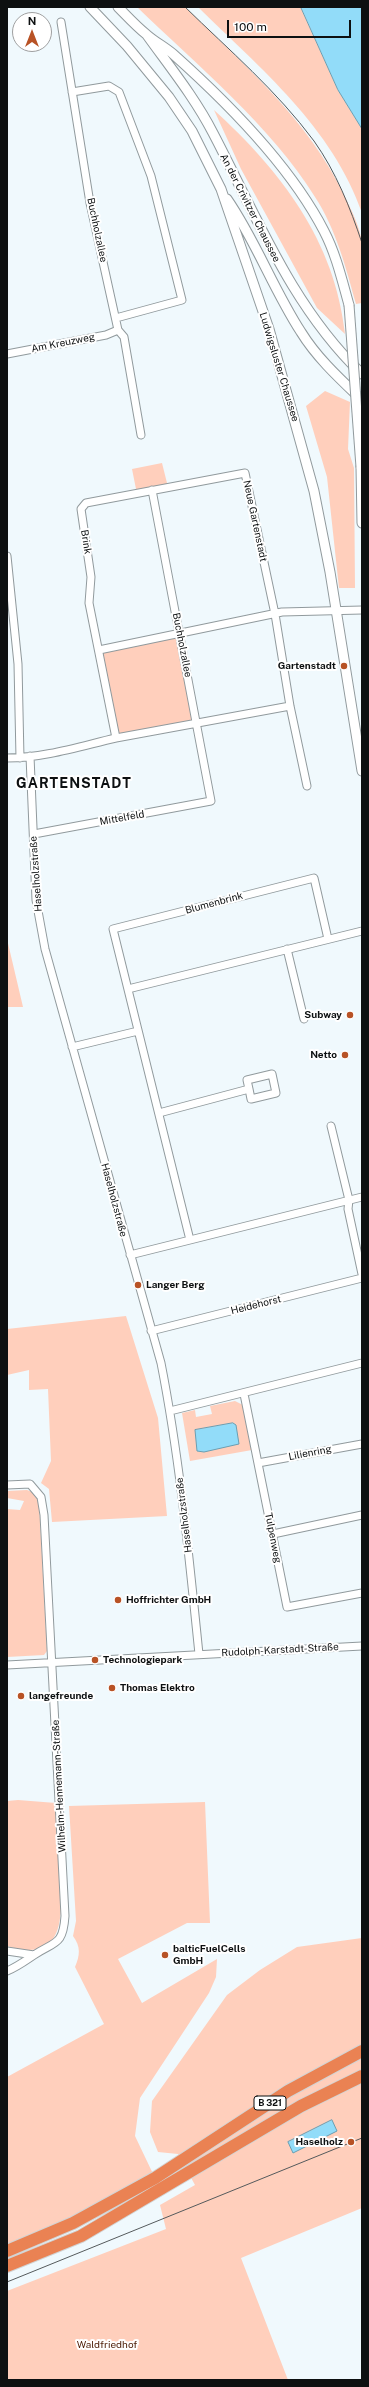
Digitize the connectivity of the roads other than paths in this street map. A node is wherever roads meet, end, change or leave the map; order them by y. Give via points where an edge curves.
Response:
1 (90, 7) edge
2 (118, 7) edge
3 (61, 22) dead end
4 (147, 35) junction
5 (72, 92) junction
6 (221, 189) junction
7 (116, 318) junction
8 (118, 330) junction
9 (7, 354) edge
10 (362, 374) edge
11 (362, 400) edge
12 (141, 435) dead end
13 (152, 490) junction
14 (362, 523) edge
15 (7, 556) edge
16 (362, 610) edge
17 (335, 611) junction
18 (275, 614) junction
19 (179, 634) junction
20 (99, 650) junction
21 (290, 706) junction
22 (196, 722) junction
23 (116, 738) junction
24 (30, 756) junction
25 (7, 758) edge
26 (20, 758) junction
27 (362, 770) edge
28 (307, 786) dead end
29 (211, 801) joint
30 (34, 834) junction
31 (362, 931) edge
32 (328, 939) junction
33 (287, 949) junction
34 (128, 988) junction
35 (304, 1019) dead end
36 (138, 1031) junction
37 (72, 1047) junction
38 (249, 1089) junction
39 (159, 1113) junction
40 (331, 1126) dead end
41 (362, 1197) edge
42 (349, 1200) junction
43 (190, 1240) junction
44 (130, 1255) junction
45 (362, 1274) edge
46 (362, 1278) edge
47 (151, 1331) junction
48 (362, 1363) edge
49 (244, 1394) junction
50 (170, 1411) junction
51 (362, 1444) edge
52 (258, 1463) junction
53 (7, 1485) edge
54 (362, 1515) edge
55 (272, 1534) junction
56 (362, 1593) edge
57 (362, 1646) edge
58 (199, 1654) junction
59 (53, 1662) junction
60 (7, 1665) edge
61 (7, 1951) edge
62 (34, 1955) junction
63 (7, 1971) edge
64 (362, 2050) edge
65 (362, 2076) edge
66 (7, 2251) edge
67 (7, 2266) edge

1 - 6 street, Ludwigsluster Chaussee via 127,46 169,97 192,131
2 - 4 street
3 - 5 street, Buchholzallee
4 - 10 street, An der Crivitzer Chaussee via 212,132 278,263 294,289 329,339
4 - 14 street, bridge via 172,53 222,102 289,176 324,231 337,262 349,305 361,467
5 - 7 street, Buchholzallee via 90,203
5 - 7 street via 109,86 119,92 152,176 182,300
6 - 11 street, An der Crivitzer Chaussee via 243,222 282,301 301,333 333,373
6 - 17 street, Ludwigsluster Chaussee via 269,329 314,491
7 - 8 street, Buchholzallee
8 - 9 street, Am Kreuzweg via 106,335
8 - 12 street, Buchholzallee via 124,337
13 - 18 street, Neue Gartenstadt via 245,473
13 - 19 street, Buchholzallee
13 - 20 street, Brink via 86,503 81,509 91,577 89,603
15 - 26 street via 18,664
16 - 17 street
17 - 18 street
17 - 27 street, Ludwigsluster Chaussee
18 - 19 street
18 - 21 street, Neue Gartenstadt
19 - 20 street
19 - 22 street, Buchholzallee
20 - 23 street, Brink
21 - 22 street
21 - 28 street, Neue Gartenstadt
22 - 23 street
22 - 29 street, Buchholzallee
23 - 24 street
24 - 26 street
24 - 30 street, Haselholzstraße
25 - 26 street
29 - 30 street, Mittelfeld
30 - 37 street, Haselholzstraße via 36,900 45,949
31 - 32 street
32 - 33 street
32 - 34 street, Blumenbrink via 314,878 113,930
33 - 34 street
33 - 35 street
34 - 36 street, Blumenbrink
36 - 37 street
36 - 39 street
37 - 44 street, Haselholzstraße
38 - 38 street via 252,1099 276,1093 272,1074 247,1080
38 - 39 street
39 - 43 street
40 - 42 street
41 - 42 street
42 - 43 street
42 - 45 street via 348,1209
43 - 44 street
44 - 47 street, Haselholzstraße
46 - 47 street, Heidehorst
47 - 50 street, Haselholzstraße via 161,1363
48 - 49 street
49 - 50 street
49 - 52 street, Tulpenweg
50 - 58 street, Haselholzstraße via 185,1512
51 - 52 street, Lilienring
52 - 55 street, Tulpenweg
53 - 59 street, Wilhelm-Hennemann-Straße via 30,1484 40,1497 44,1515
54 - 55 street
55 - 56 street, Tulpenweg via 287,1607
57 - 58 street, Rudolph-Karstadt-Straße
58 - 59 street, Rudolph-Karstadt-Straße
59 - 60 street, Rudolph-Karstadt-Straße
59 - 62 street, Wilhelm-Hennemann-Straße via 65,1916 63,1934 59,1940 48,1949
61 - 62 street
62 - 63 street, Wilhelm-Hennemann-Straße
64 - 66 highway, B 321 via 288,2091 155,2178 73,2223
65 - 67 highway, B 321 via 301,2106 81,2236

